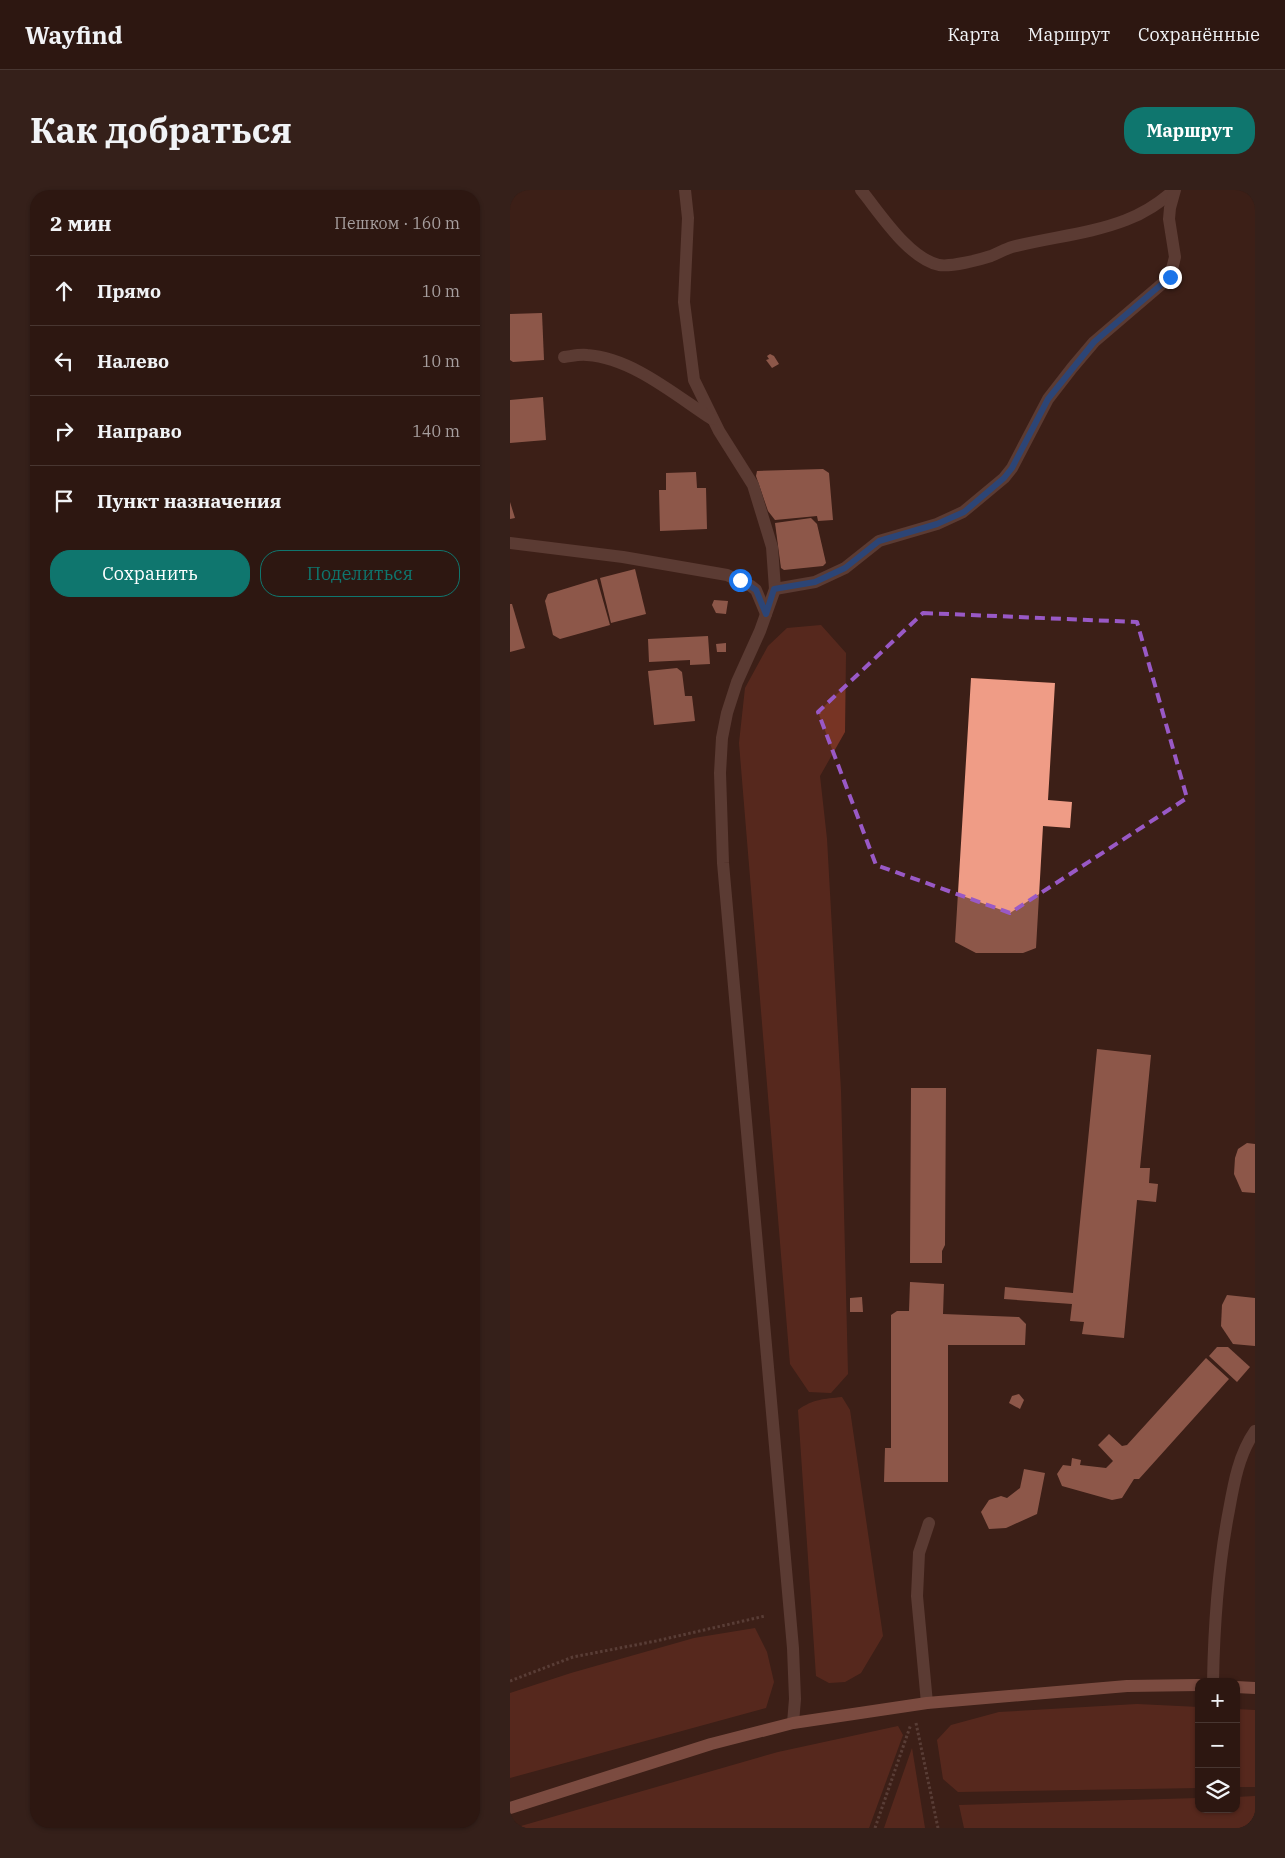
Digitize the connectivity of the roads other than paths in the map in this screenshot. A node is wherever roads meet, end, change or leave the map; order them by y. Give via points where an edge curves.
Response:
1 (685, 190) edge
2 (861, 190) edge
3 (1175, 190) edge
4 (1145, 211) junction
5 (1170, 219) junction
6 (564, 357) dead end
7 (713, 420) junction
8 (510, 543) edge
9 (774, 589) junction
10 (766, 614) junction
11 (1255, 1431) edge
12 (929, 1523) dead end
13 (1213, 1678) edge
14 (1195, 1685) edge
15 (1240, 1687) edge
16 (1255, 1688) edge
17 (927, 1704) junction
18 (792, 1723) junction
19 (510, 1808) edge

1 - 7 street via 688,218 684,302 694,380
2 - 4 street via 910,249 940,265 992,256 1049,238 1089,232
3 - 4 street
3 - 5 street
4 - 5 street via 1157,211
5 - 9 street via 1175,257 1170,277 1094,342 1072,368 1048,399 1004,478 964,512 937,524 879,541 845,568 815,582
6 - 7 street via 586,354 611,359 643,373
7 - 9 street via 753,485 772,547
8 - 10 street via 623,557 727,575 756,590
9 - 10 street
10 - 18 street via 727,713 722,738 720,806 793,1648 795,1699
11 - 13 street via 1246,1443 1235,1478 1222,1546
12 - 17 street via 919,1553 917,1596
14 - 17 main road via 1127,1686
15 - 16 main road
17 - 18 main road via 913,1710
18 - 19 main road via 711,1744

